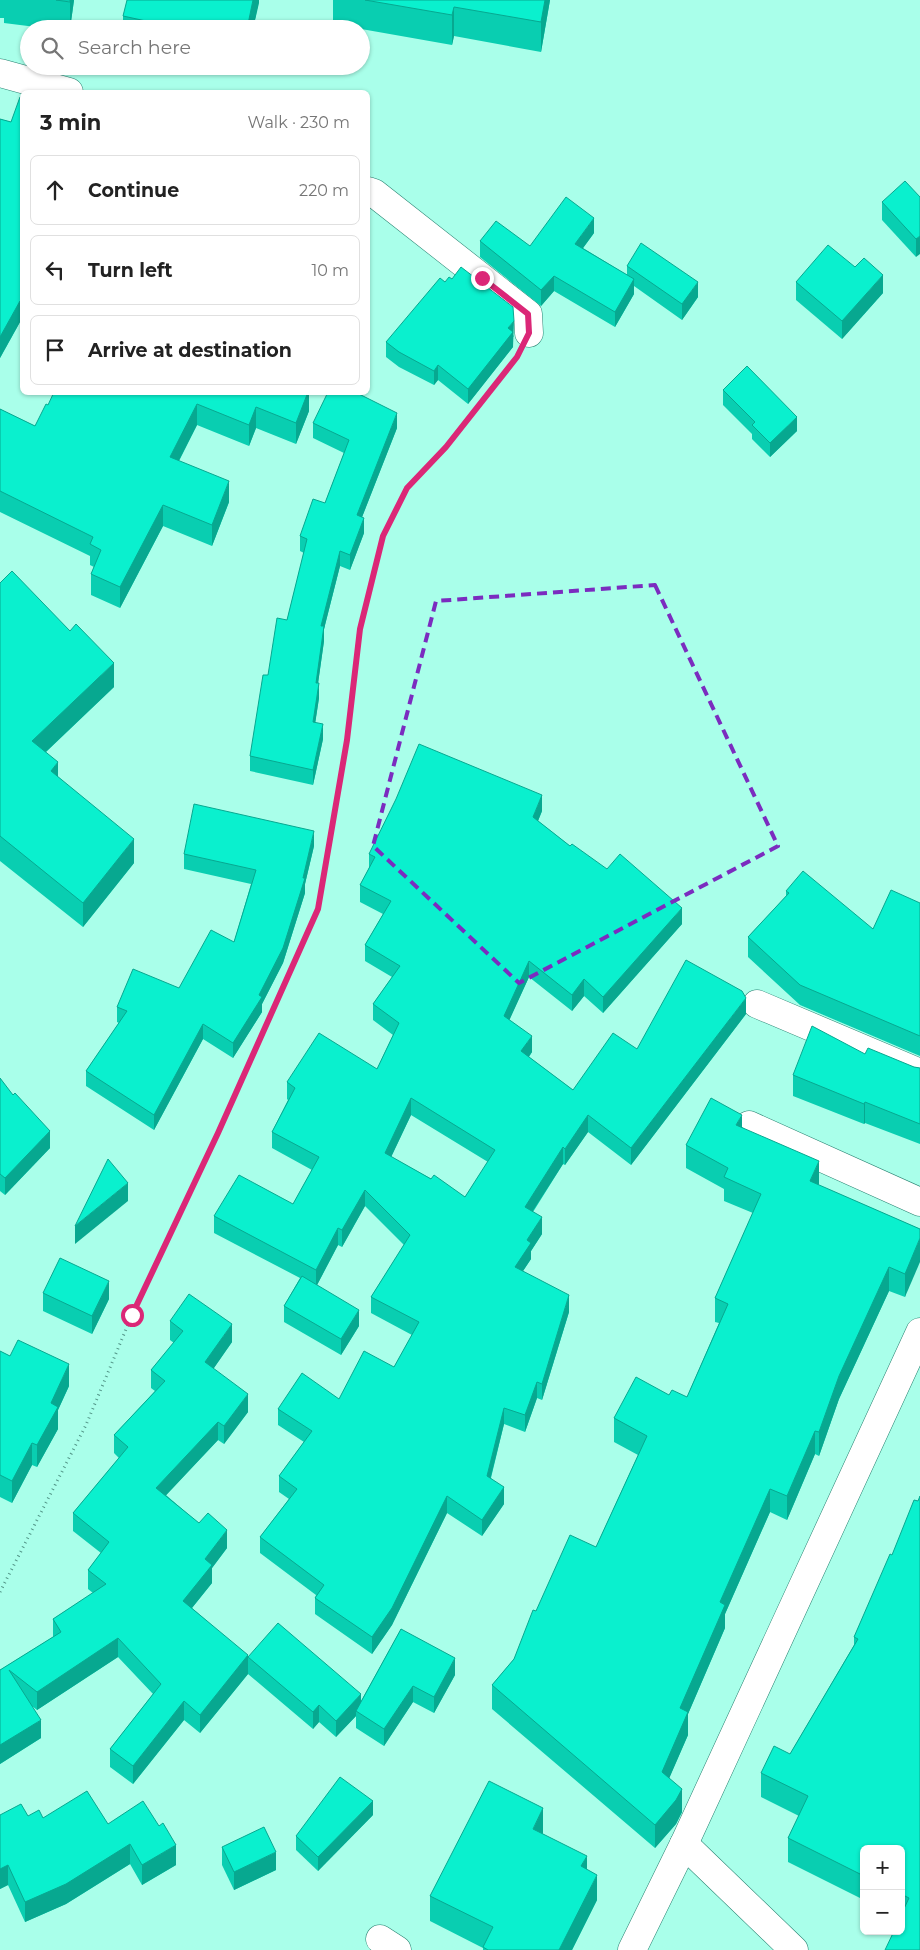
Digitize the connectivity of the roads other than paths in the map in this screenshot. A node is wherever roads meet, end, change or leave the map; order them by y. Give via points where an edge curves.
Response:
1 (0, 73) edge
2 (63, 90) edge
3 (370, 192) edge
4 (529, 333) road end
5 (757, 1004) dead end
6 (920, 1073) edge
7 (749, 1125) dead end
8 (920, 1202) edge
9 (920, 1332) edge
10 (684, 1844) junction
11 (632, 1950) edge
12 (794, 1950) edge

1 - 2 street
3 - 4 street via 528,314
5 - 6 street
7 - 8 street
9 - 10 street
10 - 11 street
10 - 12 street

